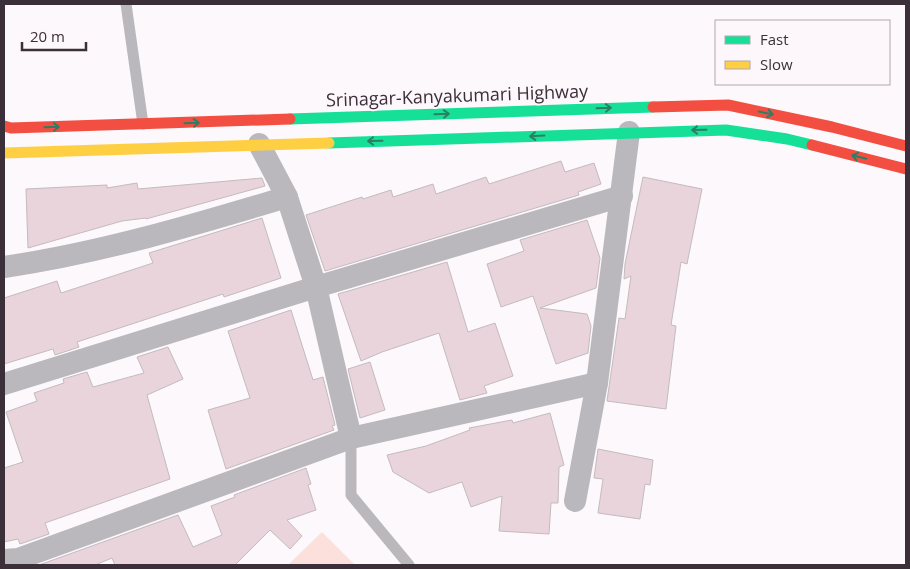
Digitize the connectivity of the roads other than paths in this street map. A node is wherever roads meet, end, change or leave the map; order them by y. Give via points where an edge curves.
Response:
1 (126, 4) edge
2 (143, 124) junction
3 (4, 126) edge
4 (629, 132) junction
5 (259, 144) junction
6 (906, 146) edge
7 (4, 153) edge
8 (906, 169) edge
9 (622, 196) junction
10 (287, 197) junction
11 (4, 267) edge
12 (316, 287) junction
13 (597, 383) junction
14 (4, 384) edge
15 (351, 438) junction
16 (575, 501) dead end
17 (14, 561) edge
18 (408, 565) edge

1 - 2 lane
3 -> 2 highway, Srinagar-Kanyakumari Highway
2 -> 6 highway, Srinagar-Kanyakumari Highway via 728,105
4 -> 5 highway
8 -> 4 highway via 787,139 726,130
4 - 9 street
5 - 7 highway
5 - 10 street
9 - 12 street
9 - 13 street
10 - 11 street via 127,241 50,260
10 - 12 street
12 - 14 street
12 - 15 street
13 - 15 street
13 - 16 street
15 - 17 street
15 - 18 lane via 351,495

